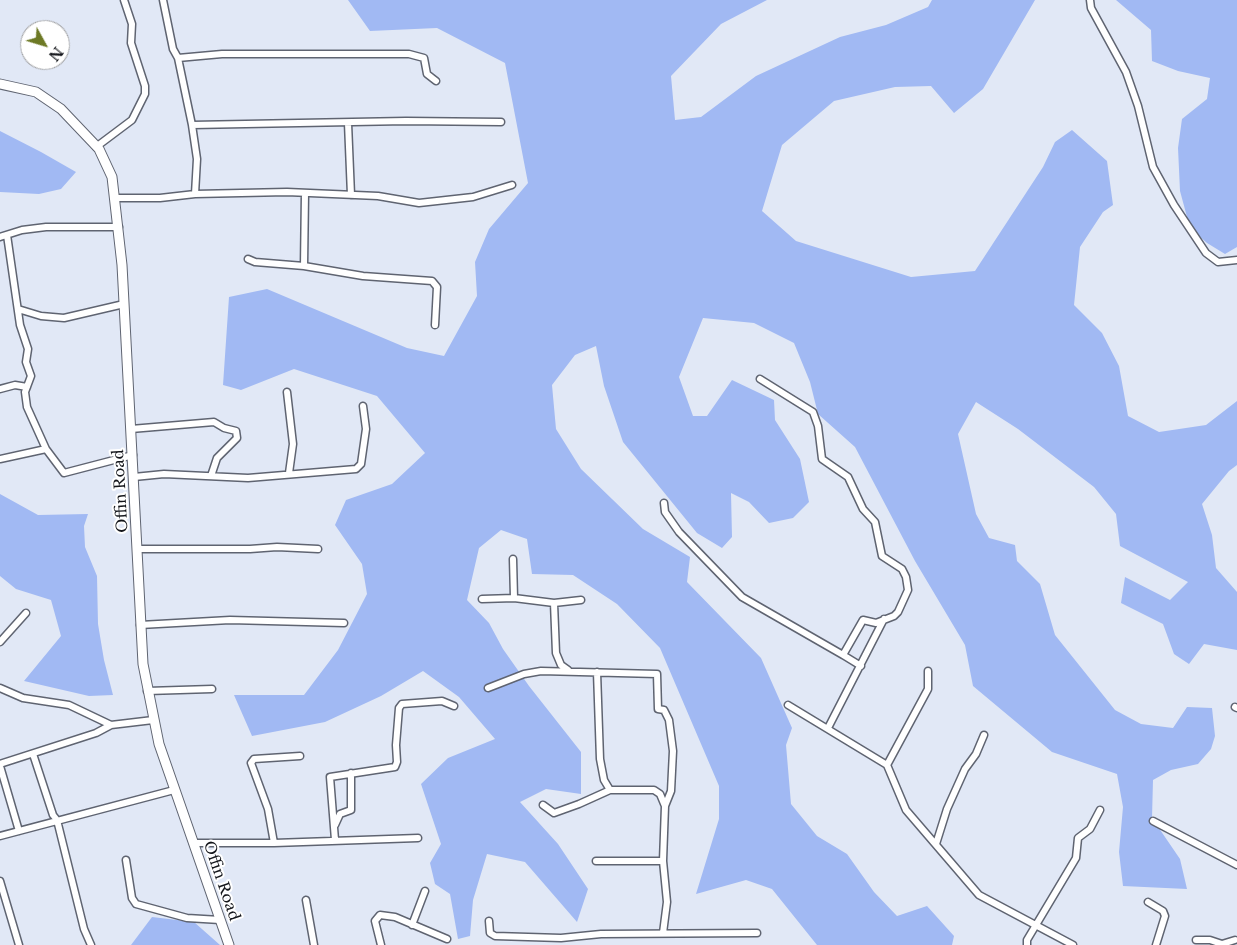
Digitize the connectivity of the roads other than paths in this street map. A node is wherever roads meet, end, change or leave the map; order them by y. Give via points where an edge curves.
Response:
1 (124, 0) edge
2 (163, 0) edge
3 (1090, 0) edge
4 (178, 58) junction
5 (436, 81) dead end
6 (0, 84) edge
7 (501, 122) dead end
8 (348, 123) junction
9 (192, 124) junction
10 (96, 147) junction
11 (512, 185) dead end
12 (305, 193) junction
13 (195, 194) junction
14 (350, 195) junction
15 (116, 198) junction
16 (119, 227) junction
17 (3, 236) edge
18 (248, 259) dead end
19 (1237, 260) edge
20 (304, 266) junction
21 (124, 304) junction
22 (18, 308) junction
23 (435, 326) dead end
24 (760, 379) dead end
25 (27, 387) junction
26 (0, 389) edge
27 (287, 392) dead end
28 (363, 406) dead end
29 (132, 429) junction
30 (46, 449) junction
31 (133, 455) junction
32 (0, 459) edge
33 (290, 473) junction
34 (211, 476) junction
35 (134, 477) junction
36 (664, 503) dead end
37 (138, 549) junction
38 (318, 549) dead end
39 (513, 559) dead end
40 (514, 598) junction
41 (482, 599) dead end
42 (581, 600) dead end
43 (554, 603) junction
44 (26, 613) dead end
45 (884, 619) junction
46 (344, 623) dead end
47 (140, 625) junction
48 (0, 642) edge
49 (843, 655) junction
50 (861, 666) junction
51 (569, 671) junction
52 (928, 671) dead end
53 (597, 672) junction
54 (0, 688) edge
55 (488, 688) dead end
56 (212, 689) dead end
57 (147, 691) junction
58 (788, 705) dead end
59 (454, 706) dead end
60 (153, 720) junction
61 (111, 725) junction
62 (828, 728) junction
63 (984, 735) dead end
64 (34, 754) junction
65 (300, 756) dead end
66 (0, 765) edge
67 (887, 765) junction
68 (351, 773) junction
69 (174, 790) junction
70 (610, 790) junction
71 (543, 805) dead end
72 (665, 806) junction
73 (1100, 810) dead end
74 (56, 820) junction
75 (1153, 821) dead end
76 (335, 826) junction
77 (19, 831) junction
78 (0, 836) edge
79 (418, 838) dead end
80 (336, 840) junction
81 (193, 843) junction
82 (274, 843) junction
83 (936, 844) junction
84 (126, 860) dead end
85 (596, 860) dead end
86 (663, 861) junction
87 (1237, 865) edge
88 (0, 881) edge
89 (425, 890) dead end
90 (306, 900) dead end
91 (1148, 902) dead end
92 (220, 920) junction
93 (489, 921) dead end
94 (412, 925) junction
95 (1037, 926) junction
96 (757, 933) dead end
97 (663, 934) junction
98 (447, 939) dead end
99 (1196, 940) dead end
100 (561, 941) edge
101 (1236, 941) edge
102 (1224, 944) edge
103 (19, 945) edge
104 (91, 945) edge
105 (228, 945) edge
106 (314, 945) edge
107 (381, 945) edge
108 (1027, 945) edge
109 (1073, 945) edge
110 (1156, 945) edge

1 - 10 street via 132,24 131,42 145,94 132,120
2 - 4 street via 173,49
3 - 19 street via 1091,8 1126,72 1153,167 1174,205 1206,253 1218,262
4 - 5 street via 222,54 409,54 424,58 427,74
4 - 9 street
6 - 10 street, Offin Road via 36,92 53,102
7 - 8 street
8 - 9 street
8 - 14 street
9 - 13 street via 197,160
10 - 15 street, Offin Road via 110,169
11 - 14 street via 473,197 432,202
12 - 13 street
12 - 14 street
12 - 20 street
13 - 15 street
15 - 16 street, Offin Road
16 - 17 street via 39,228
16 - 21 street, Offin Road
17 - 22 street
18 - 20 street
20 - 23 street via 363,276 432,282 437,287
21 - 22 street via 56,318
21 - 29 street, Offin Road
22 - 25 street via 28,349 26,362 31,376
24 - 45 street via 813,412 822,459 846,474 863,509 875,522 882,556 902,569 908,590 894,616
25 - 26 street via 15,385
25 - 30 street via 27,408
27 - 33 street via 293,444
28 - 33 street via 366,429 359,468
29 - 31 street, Offin Road
29 - 34 street via 214,422 235,430 237,438 217,458
30 - 31 street via 64,473
30 - 32 street
31 - 35 street, Offin Road
33 - 34 street via 248,478
34 - 35 street via 164,474
35 - 37 street, Offin Road
36 - 49 street via 665,512 679,532 742,597
37 - 38 street via 277,546
37 - 47 street, Offin Road
39 - 40 street
40 - 41 street
40 - 43 street
42 - 43 street
43 - 51 street via 556,653 561,665
44 - 48 street
45 - 49 street via 876,623 863,620
45 - 50 street
46 - 47 street via 230,620
47 - 57 street, Offin Road
49 - 50 street
50 - 62 street
51 - 53 street
51 - 55 street via 524,674
52 - 67 street via 928,689
53 - 70 street via 600,759 604,780
53 - 72 street via 653,673 658,676 658,709 664,710 669,720 673,751 671,791
54 - 61 street via 23,698 69,705
56 - 57 street
57 - 60 street, Offin Road
58 - 62 street
59 - 68 street via 442,701 402,704 395,767
60 - 61 street
60 - 69 street, Offin Road
61 - 64 street
62 - 67 street
63 - 83 street via 947,809
64 - 66 street
64 - 74 street
65 - 82 street via 254,759 251,763 268,809
66 - 77 street
67 - 83 street via 906,810
68 - 76 street via 351,810 340,814
68 - 76 street via 330,777
69 - 74 street
69 - 81 street, Offin Road
70 - 71 street via 554,813
70 - 72 street via 654,790 660,794
72 - 86 street
73 - 95 street via 1093,825 1078,838 1076,858
74 - 77 street
74 - 104 street
75 - 87 street
76 - 80 street
77 - 78 street
79 - 80 street
80 - 82 street
81 - 82 street
81 - 92 street, Offin Road
83 - 95 street via 979,895
84 - 92 street via 132,898 136,904 187,918
85 - 86 street
86 - 97 street via 667,902
88 - 103 street
89 - 94 street
90 - 106 street
91 - 110 street via 1166,916
92 - 105 street, Offin Road
93 - 100 street via 492,935
94 - 98 street
94 - 107 street via 395,917 377,916 375,921
95 - 108 street
95 - 109 street
96 - 97 street
97 - 100 street via 601,934
99 - 102 street
101 - 102 street

